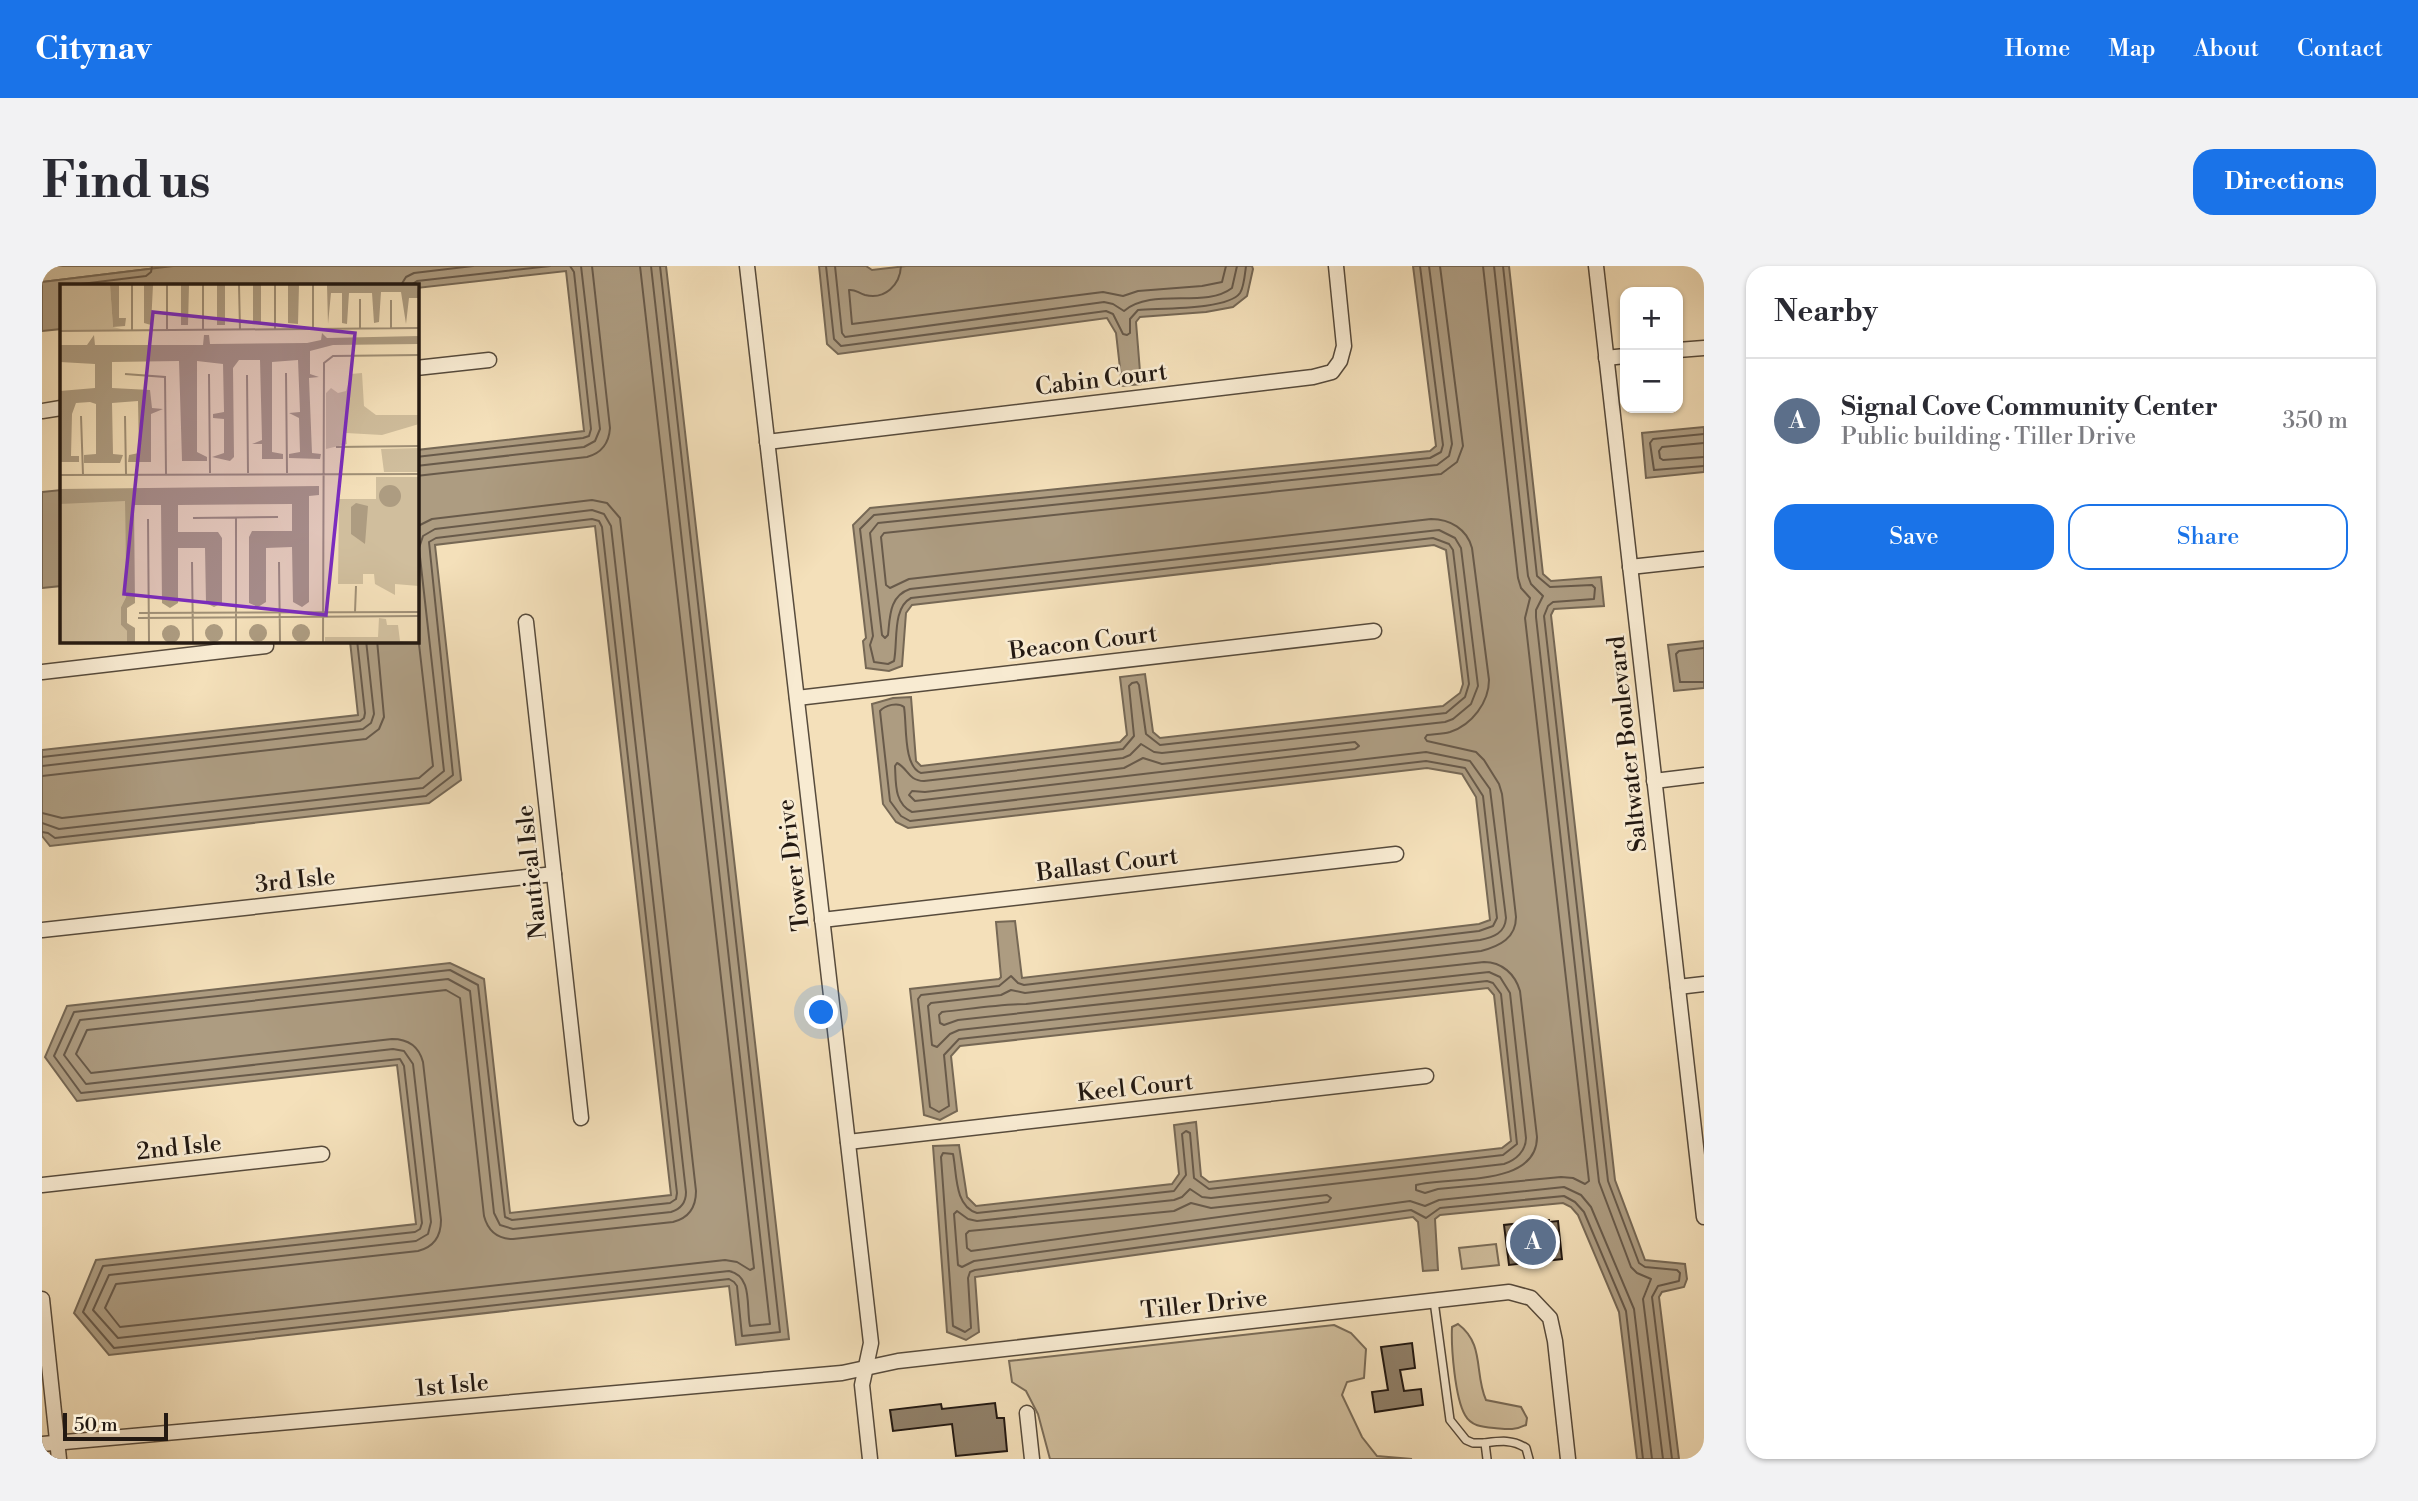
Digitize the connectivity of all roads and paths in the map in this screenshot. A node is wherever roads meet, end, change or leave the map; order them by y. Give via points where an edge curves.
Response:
1 (747, 266) edge
2 (1336, 266) edge
3 (1596, 266) edge
4 (1704, 348) edge
5 (1683, 350) edge
6 (1620, 357) edge
7 (1606, 358) junction
8 (489, 360) dead end
9 (418, 368) edge
10 (60, 408) edge
11 (42, 411) edge
12 (767, 442) junction
13 (1704, 559) edge
14 (1630, 567) junction
15 (526, 622) dead end
16 (1374, 631) dead end
17 (266, 646) dead end
18 (42, 671) edge
19 (797, 698) junction
20 (1704, 775) edge
21 (1654, 781) junction
22 (1396, 854) dead end
23 (554, 874) junction
24 (822, 920) junction
25 (42, 930) edge
26 (1704, 984) edge
27 (1678, 987) junction
28 (1426, 1076) dead end
29 (581, 1118) dead end
30 (848, 1142) junction
31 (322, 1154) dead end
32 (42, 1185) edge
33 (1704, 1212) edge
34 (42, 1299) edge
35 (1434, 1301) junction
36 (866, 1368) junction
37 (1027, 1413) dead end
38 (1485, 1443) junction
39 (50, 1444) edge
40 (59, 1459) edge
41 (870, 1459) edge
42 (1032, 1459) edge
43 (1487, 1459) edge
44 (1529, 1459) edge
45 (1568, 1459) edge

1 - 12 street, Tower Drive
2 - 12 street, Cabin Court via 1344,346 1332,372
3 - 7 street, Saltwater Boulevard
4 - 5 street
6 - 7 street
7 - 14 street, Saltwater Boulevard
8 - 9 street
10 - 11 street
12 - 19 street, Tower Drive
13 - 14 street
14 - 21 street, Saltwater Boulevard
15 - 23 street, Nautical Isle
16 - 19 street, Beacon Court
17 - 18 street
19 - 24 street, Tower Drive
20 - 21 street
21 - 27 street, Saltwater Boulevard
22 - 24 street, Ballast Court
23 - 25 street, 3rd Isle
23 - 29 street, Nautical Isle
24 - 30 street, Tower Drive
26 - 27 street
27 - 33 street, Saltwater Boulevard
28 - 30 street, Keel Court
30 - 36 street, Tower Drive via 871,1343
31 - 32 street, 2nd Isle
34 - 39 street
35 - 36 street, Tiller Drive
35 - 38 lane via 1450,1420 1466,1440
35 - 45 street, Tiller Drive via 1509,1292 1531,1298 1543,1308 1555,1341
36 - 39 street, 1st Isle
36 - 41 street, Tower Drive via 862,1385
37 - 42 street
38 - 43 lane
38 - 44 lane via 1517,1442 1526,1448
39 - 40 street

